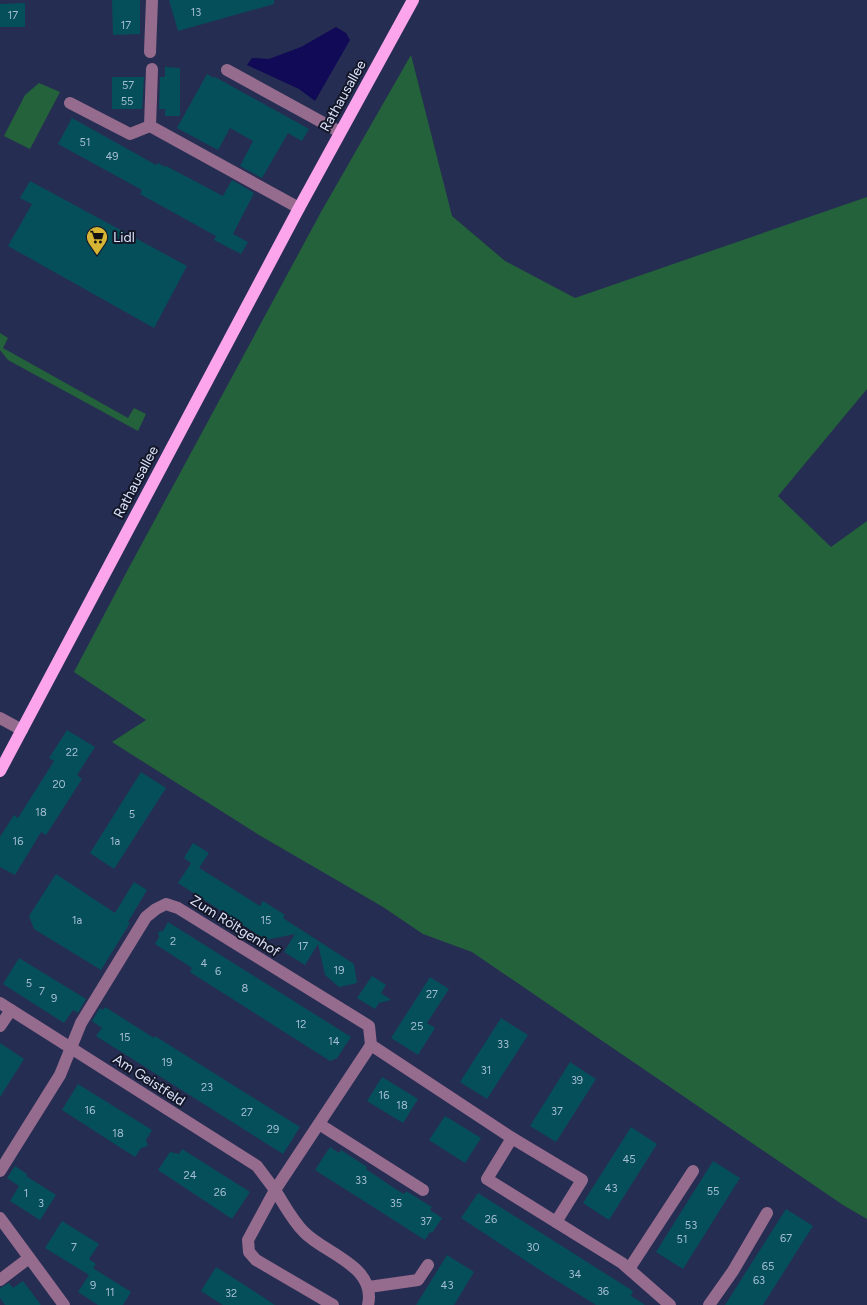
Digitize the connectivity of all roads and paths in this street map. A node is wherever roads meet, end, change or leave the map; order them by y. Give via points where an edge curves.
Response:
1 (152, 0) edge
2 (413, 0) edge
3 (150, 52) dead end
4 (152, 68) dead end
5 (227, 70) dead end
6 (70, 103) dead end
7 (150, 126) junction
8 (340, 132) junction
9 (299, 208) junction
10 (0, 718) edge
11 (22, 730) junction
12 (0, 771) edge
13 (0, 1003) edge
14 (11, 1010) junction
15 (0, 1026) edge
16 (371, 1045) junction
17 (71, 1048) junction
18 (319, 1124) junction
19 (512, 1138) junction
20 (0, 1171) edge
21 (693, 1171) dead end
22 (275, 1190) junction
23 (423, 1190) dead end
24 (768, 1213) dead end
25 (0, 1218) edge
26 (556, 1222) junction
27 (29, 1258) junction
28 (428, 1265) dead end
29 (629, 1269) junction
30 (0, 1280) edge
31 (369, 1287) junction
32 (64, 1305) edge
33 (333, 1305) edge
34 (368, 1305) edge
35 (670, 1305) edge
36 (709, 1305) edge

1 - 3 street
2 - 8 main road, Rathausallee
4 - 7 street
5 - 8 street
6 - 7 street via 130,134
7 - 9 street
8 - 9 main road, Rathausallee
9 - 11 main road, Rathausallee
10 - 11 street
11 - 12 main road, Rathausallee
13 - 14 street, Am Geistfeld
14 - 15 street
14 - 17 street, Am Geistfeld
16 - 17 street, Zum Röltgenhof via 370,1026 178,908 166,904 146,917 81,1023
16 - 18 street
16 - 19 street
17 - 20 street via 60,1075
17 - 22 street, Am Geistfeld via 257,1166
18 - 22 street
18 - 23 street
19 - 26 street via 487,1179
19 - 26 street via 582,1180
21 - 29 street
22 - 31 street, Am Geistfeld via 304,1232 359,1271
22 - 33 street via 248,1240 249,1252 256,1260
24 - 36 street
25 - 27 street
26 - 29 street
27 - 30 street
27 - 32 street
28 - 31 street via 418,1280
29 - 35 street
31 - 34 street

